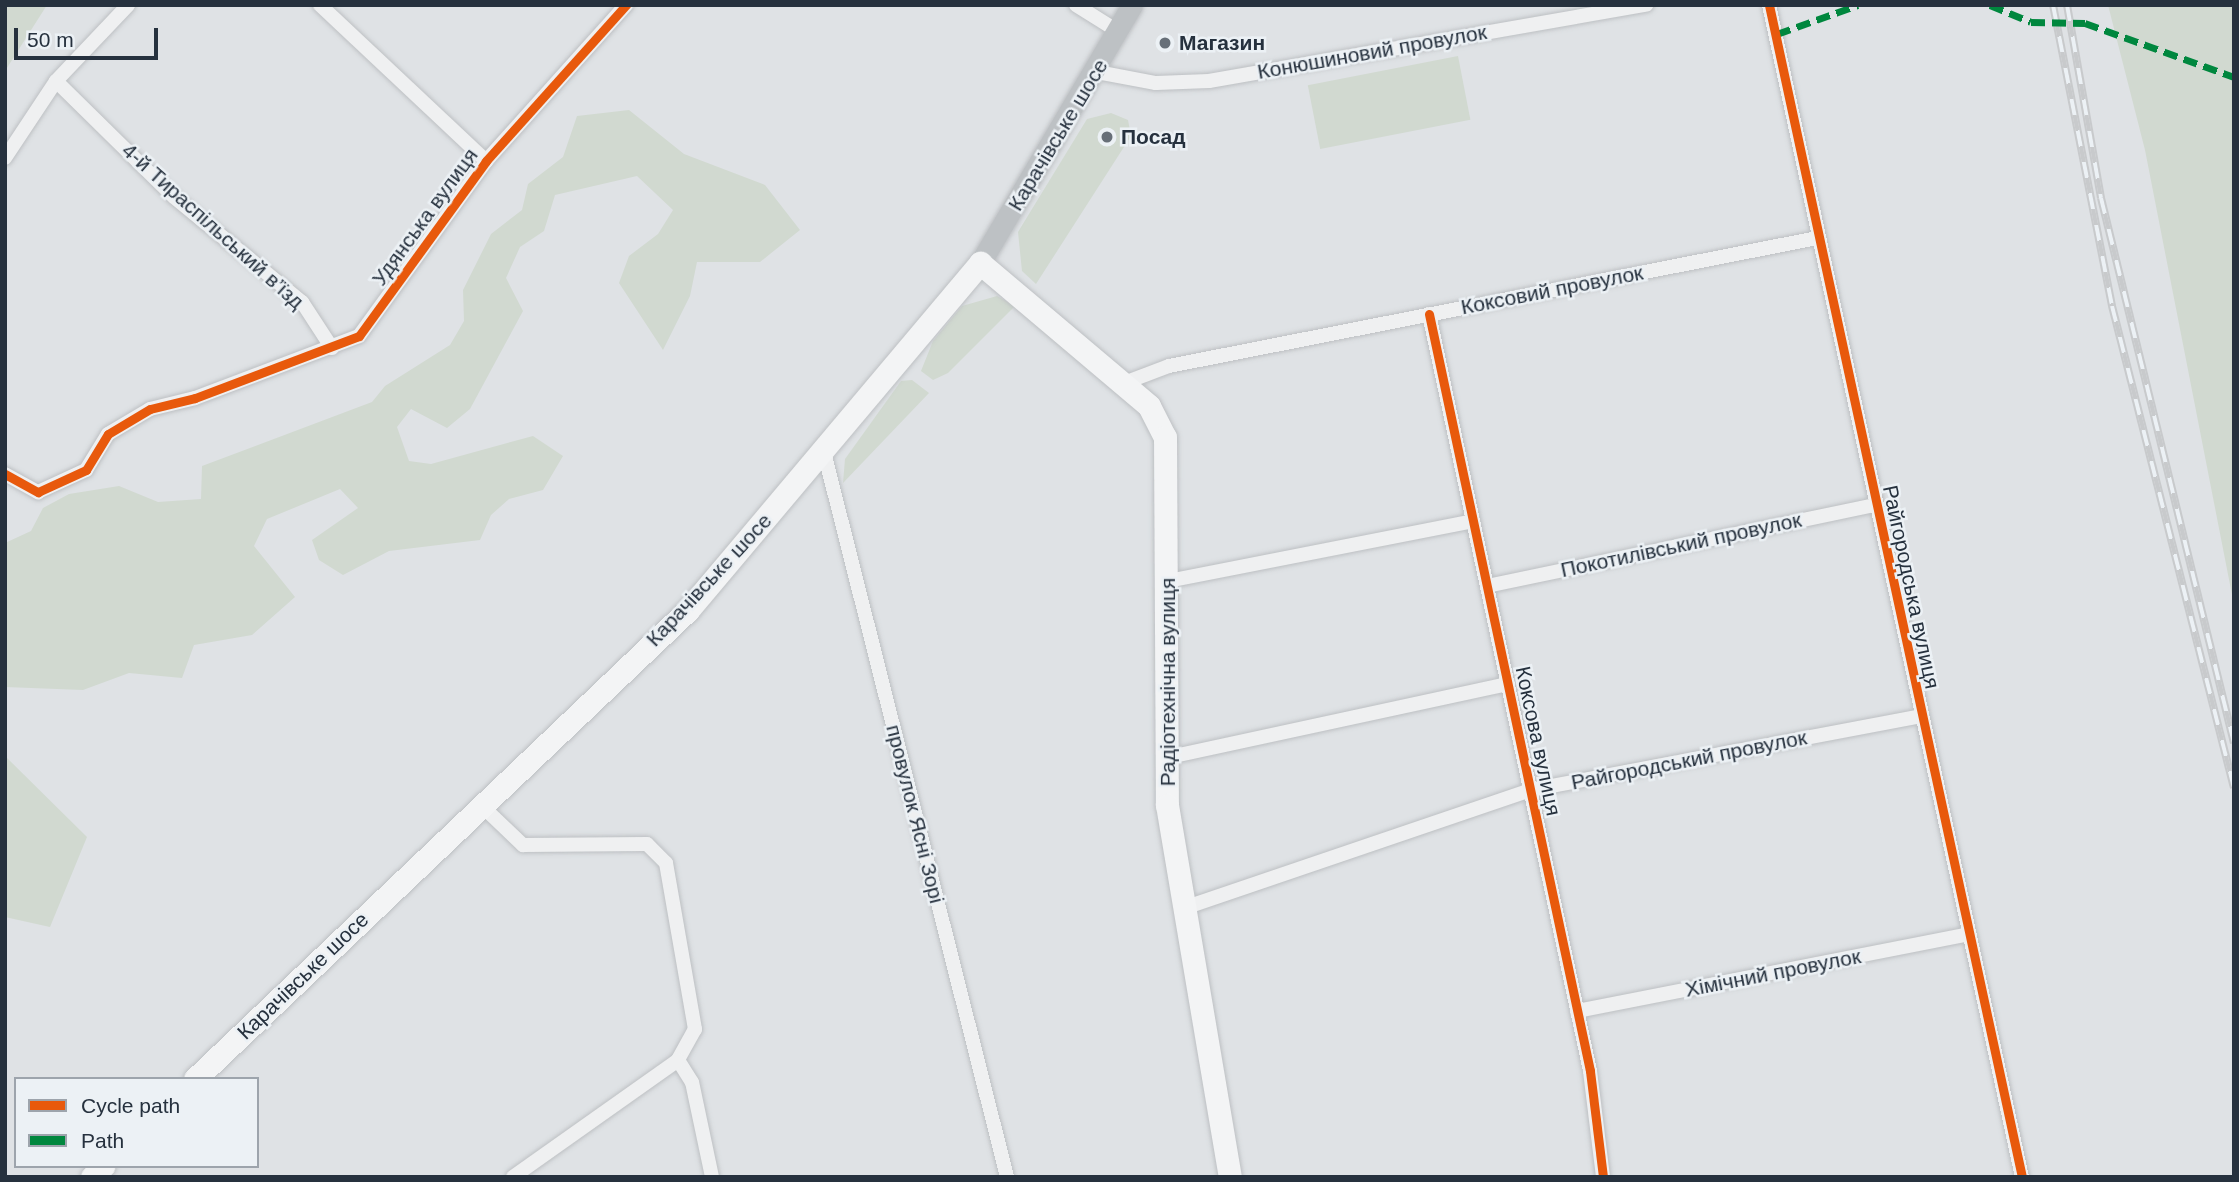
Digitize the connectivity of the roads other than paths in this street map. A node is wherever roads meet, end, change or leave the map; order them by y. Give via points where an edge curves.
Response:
1 (128, 5) edge
2 (320, 5) edge
3 (1076, 5) edge
4 (1132, 5) edge
5 (1646, 5) edge
6 (1769, 5) edge
7 (623, 6) edge
8 (1119, 32) junction
9 (1097, 72) junction
10 (56, 81) junction
11 (5, 158) edge
12 (486, 161) junction
13 (1817, 238) junction
14 (981, 263) junction
15 (1429, 314) junction
16 (332, 348) junction
17 (1124, 383) junction
18 (824, 452) junction
19 (5, 474) edge
20 (1875, 505) junction
21 (1473, 521) junction
22 (1168, 581) junction
23 (1487, 586) junction
24 (1508, 684) junction
25 (1922, 716) junction
26 (1165, 758) junction
27 (1530, 790) junction
28 (482, 806) junction
29 (1181, 909) junction
30 (1969, 934) junction
31 (1577, 1011) junction
32 (678, 1060) junction
33 (197, 1077) edge
34 (513, 1177) edge
35 (712, 1177) edge
36 (1007, 1177) edge
37 (1230, 1177) edge
38 (1603, 1177) edge
39 (2022, 1177) edge

1 - 10 street
2 - 12 street
3 - 8 street
4 - 8 main road, Карачівське шосе
5 - 9 street, Конюшиновий провулок via 1209,81 1156,83
6 - 13 street, Райгородська вулиця
7 - 12 street, Удянська вулиця
8 - 9 main road, Карачівське шосе
9 - 14 main road, Карачівське шосе
10 - 11 street
10 - 16 street, 4-й Тираспільський в’їзд via 174,197 302,302
12 - 16 street, Удянська вулиця via 359,336
13 - 15 street, Коксовий провулок
13 - 20 street, Райгородська вулиця
14 - 17 main road, Радіотехнічна вулиця
14 - 18 main road, Карачівське шосе
15 - 17 street, Коксовий провулок via 1169,366
15 - 21 street, Коксова вулиця
16 - 19 street, Удянська вулиця via 150,409 108,434 86,470 38,492
17 - 22 main road, Радіотехнічна вулиця via 1149,406 1165,437
18 - 28 main road, Карачівське шосе via 688,610
18 - 36 street, провулок Ясні Зорі
20 - 23 street, Покотилівський провулок
20 - 25 street, Райгородська вулиця
21 - 22 street
21 - 23 street, Коксова вулиця
22 - 26 main road, Радіотехнічна вулиця
23 - 24 street, Коксова вулиця
24 - 26 street
24 - 27 street, Коксова вулиця
25 - 27 street, Райгородський провулок
25 - 30 street, Райгородська вулиця
26 - 29 main road, Радіотехнічна вулиця
27 - 29 street, Райгородський провулок
27 - 31 street, Коксова вулиця
28 - 32 street via 523,845 657,849 678,904 695,1028
28 - 33 main road, Карачівське шосе
29 - 37 main road, Радіотехнічна вулиця
30 - 31 street, Хімічний провулок
30 - 39 street, Райгородська вулиця
31 - 38 street, Коксова вулиця
32 - 34 street
32 - 35 street via 692,1082

